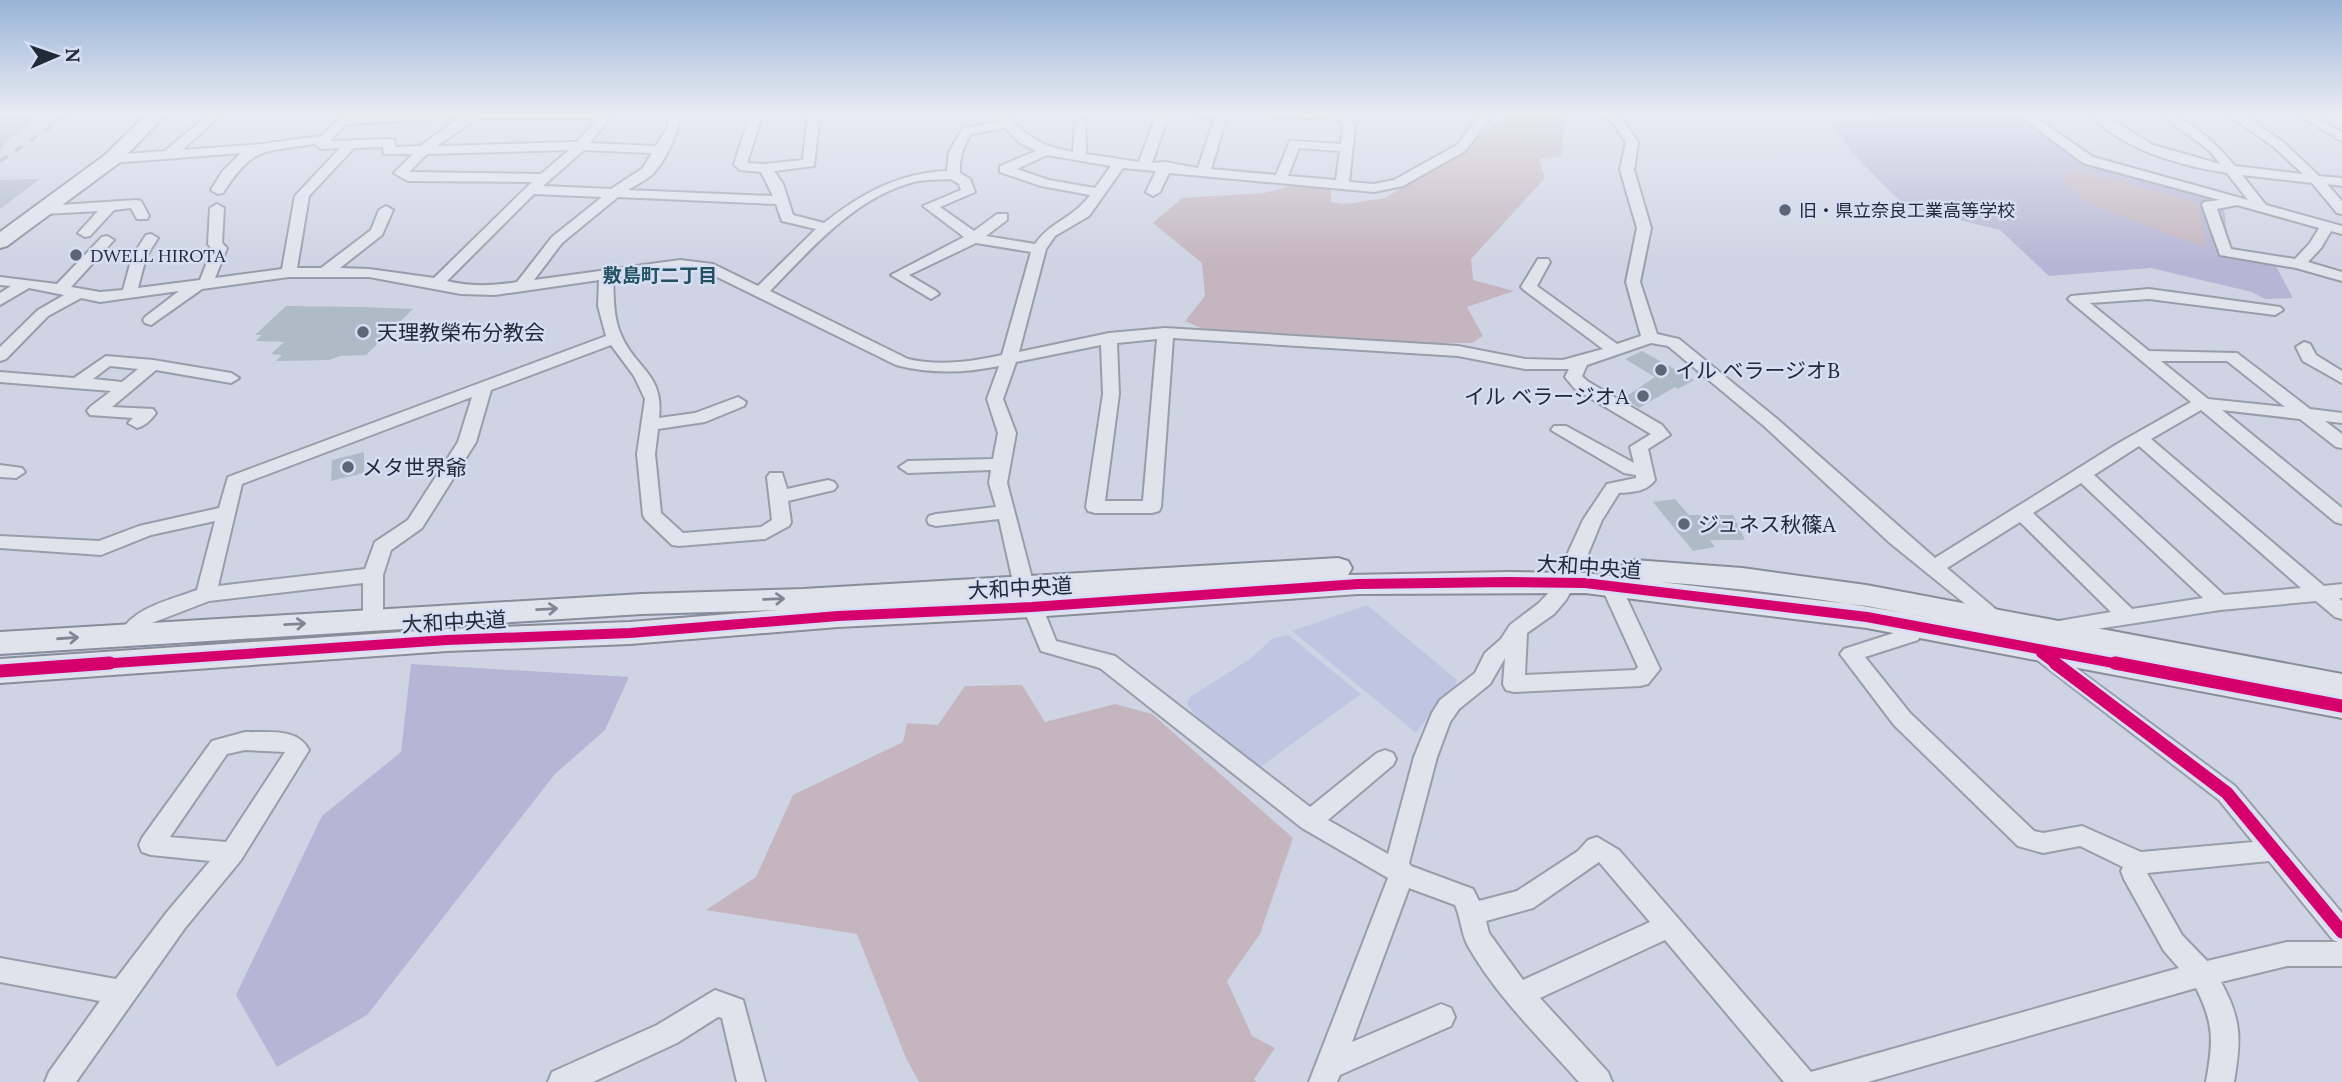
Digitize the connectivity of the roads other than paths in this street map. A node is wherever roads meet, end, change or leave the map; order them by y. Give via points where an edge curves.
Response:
1 (106, 163) edge
2 (239, 163) edge
3 (332, 163) edge
4 (411, 163) edge
5 (561, 163) edge
6 (653, 163) edge
7 (740, 163) edge
8 (805, 163) edge
9 (952, 163) edge
10 (1018, 163) edge
11 (1207, 163) edge
12 (1287, 163) edge
13 (1345, 163) edge
14 (1433, 163) edge
15 (1628, 163) edge
16 (2101, 163) edge
17 (2205, 163) edge
18 (2224, 163) edge
19 (2301, 163) edge
20 (1119, 164) joint
21 (1145, 164) joint
22 (1165, 166) junction
23 (765, 168) junction
24 (2227, 168) junction
25 (1205, 170) junction
26 (954, 175) junction
27 (545, 178) junction
28 (1281, 178) junction
29 (2317, 179) junction
30 (2342, 182) edge
31 (1342, 184) junction
32 (218, 190) dead end
33 (531, 190) junction
34 (616, 192) junction
35 (1153, 192) dead end
36 (1098, 194) junction
37 (782, 200) junction
38 (2243, 203) junction
39 (111, 205) junction
40 (217, 208) dead end
41 (2262, 209) junction
42 (45, 210) junction
43 (386, 210) dead end
44 (2342, 210) edge
45 (142, 216) dead end
46 (1002, 217) dead end
47 (825, 227) junction
48 (2335, 228) edge
49 (85, 233) dead end
50 (151, 238) dead end
51 (975, 238) junction
52 (107, 240) dead end
53 (0, 242) edge
54 (1039, 249) junction
55 (1543, 262) dead end
56 (2298, 264) junction
57 (326, 272) junction
58 (289, 273) junction
59 (607, 275) junction
60 (2342, 277) edge
61 (0, 281) edge
62 (27, 283) junction
63 (437, 283) junction
64 (202, 284) junction
65 (523, 285) junction
66 (61, 289) junction
67 (80, 292) junction
68 (761, 292) junction
69 (129, 294) junction
70 (931, 294) dead end
71 (0, 300) edge
72 (2274, 310) dead end
73 (151, 320) dead end
74 (1166, 333) junction
75 (0, 337) edge
76 (614, 338) junction
77 (1109, 338) junction
78 (1650, 338) junction
79 (17, 339) junction
80 (2304, 347) dead end
81 (1615, 350) junction
82 (0, 356) edge
83 (2144, 356) junction
84 (1009, 360) junction
85 (1581, 362) junction
86 (153, 365) junction
87 (0, 377) edge
88 (231, 378) dead end
89 (2342, 379) edge
90 (79, 382) junction
91 (125, 387) junction
92 (484, 387) junction
93 (738, 402) dead end
94 (2201, 403) junction
95 (2303, 415) junction
96 (2342, 418) edge
97 (137, 423) dead end
98 (650, 425) junction
99 (1560, 430) dead end
100 (2142, 440) junction
101 (2342, 443) edge
102 (1001, 464) junction
103 (908, 467) dead end
104 (1642, 470) junction
105 (2082, 474) junction
106 (776, 477) dead end
107 (828, 486) dead end
108 (779, 497) junction
109 (227, 512) junction
110 (1007, 512) junction
111 (2022, 513) junction
112 (2342, 518) edge
113 (936, 520) dead end
114 (0, 541) edge
115 (1935, 567) junction
116 (373, 575) junction
117 (1568, 575) junction
118 (1611, 586) junction
119 (2332, 592) edge
120 (206, 594) junction
121 (1028, 596) junction
122 (2220, 603) junction
123 (2342, 612) edge
124 (373, 620) junction
125 (1999, 621) junction
126 (1909, 624) junction
127 (1517, 629) junction
128 (2124, 630) junction
129 (129, 634) junction
130 (2045, 641) junction
131 (0, 643) edge
132 (0, 671) edge
133 (2342, 686) edge
134 (2342, 706) edge
135 (1385, 759) dead end
136 (1310, 821) junction
137 (2276, 850) junction
138 (232, 853) junction
139 (2139, 863) junction
140 (1402, 874) junction
141 (1472, 914) junction
142 (1668, 926) junction
143 (2342, 932) edge
144 (2342, 954) edge
145 (0, 970) edge
146 (2203, 974) junction
147 (122, 993) junction
148 (1519, 995) junction
149 (1441, 1017) dead end
150 (1326, 1074) edge
151 (60, 1082) edge
152 (562, 1082) edge
153 (751, 1082) edge
154 (1598, 1082) edge
155 (1802, 1082) edge
156 (1820, 1082) edge
157 (2220, 1082) edge

1 - 42 street
2 - 32 street
3 - 58 street via 302,196
4 - 27 street via 401,173 408,177
5 - 27 street
6 - 34 street
7 - 23 street
8 - 23 street
9 - 26 street
10 - 36 street via 1005,169
11 - 25 street
12 - 28 street
13 - 31 street
14 - 31 street via 1398,183 1374,188
15 - 78 street via 1644,228 1633,282
16 - 38 street
17 - 24 street
18 - 24 street
19 - 29 street
20 - 21 street
20 - 36 street
21 - 22 street
22 - 25 street
22 - 35 street
23 - 37 street
24 - 29 street
24 - 41 street
25 - 28 street
26 - 47 street via 906,180
26 - 51 street via 965,182 968,192 930,206
27 - 33 street
28 - 31 street
29 - 30 street
29 - 44 street
33 - 34 street
33 - 63 street
34 - 37 street
34 - 65 street via 557,240
36 - 54 street via 1084,213 1050,233
37 - 47 street via 787,218
38 - 41 street
38 - 56 street via 2209,205 2225,252
39 - 42 street
39 - 45 street via 136,204
39 - 49 street
40 - 64 street via 215,244 220,248
41 - 48 street
42 - 53 street
43 - 57 street via 377,232
46 - 51 street
47 - 68 street
48 - 56 street
50 - 69 street via 139,257
51 - 54 street
51 - 70 street via 898,275
52 - 66 street
54 - 84 street
55 - 81 street via 1529,287
56 - 60 street
57 - 58 street
57 - 63 street
58 - 64 street
59 - 65 street
59 - 68 street via 695,265
59 - 76 street via 606,306
61 - 62 street
62 - 66 street
62 - 71 street
63 - 65 street via 495,290
64 - 69 street
64 - 73 street
66 - 67 street
67 - 69 street via 100,297
67 - 79 street via 43,313
68 - 84 street via 902,362 950,368
72 - 83 street via 2149,294 2076,299
74 - 77 street
74 - 77 street via 1152,507 1095,507 1111,394
74 - 85 street via 1458,351 1525,364
75 - 79 street
76 - 92 street
76 - 98 street via 642,375 653,399
77 - 84 street
78 - 81 street
78 - 115 street via 1673,342
79 - 82 street
80 - 89 street via 2309,358
81 - 85 street
83 - 94 street
83 - 95 street via 2231,356
84 - 102 street via 995,399 1007,433
85 - 104 street via 1573,377 1580,385 1661,435 1640,447
86 - 88 street
86 - 90 street via 106,361
86 - 91 street
87 - 90 street
90 - 91 street
91 - 97 street via 96,411 147,413
92 - 109 street via 234,481
92 - 116 street via 467,442 415,524 382,547
93 - 98 street via 699,418
94 - 95 street
94 - 100 street
94 - 112 street
95 - 96 street
95 - 101 street
98 - 108 street via 646,454 652,515 679,540 765,533 782,522
99 - 104 street via 1630,469
100 - 105 street
100 - 119 street
102 - 103 street
102 - 110 street via 998,483
104 - 117 street via 1646,480 1614,488 1591,522
105 - 111 street
105 - 122 street
106 - 108 street
107 - 108 street
109 - 114 street via 146,530 101,548
109 - 120 street
110 - 113 street
110 - 121 street
111 - 115 street
111 - 128 street
115 - 125 street
116 - 120 street
116 - 124 street
117 - 118 street, 大和中央道
117 - 121 street, 大和中央道
117 - 125 street, 大和中央道 via 1742,578 1866,595
117 - 127 street via 1551,605
118 - 126 street, 大和中央道
118 - 127 street via 1649,669 1640,678 1514,684
119 - 122 street
119 - 123 street
120 - 129 street via 145,618
124 -> 121 street, 大和中央道
121 - 132 street, 大和中央道 via 630,633 447,640
121 - 136 street via 1048,646 1107,662
122 - 128 street
129 -> 124 street, 大和中央道
125 - 130 street, 大和中央道
126 - 130 street, 大和中央道
126 - 139 street via 1911,635 1851,654 1902,719 2027,839 2043,843 2082,836
127 - 140 street via 1510,644 1492,656 1480,683 1448,706 1436,723 1397,863
128 - 130 street
128 - 130 street via 2100,631 2096,624 2100,621 2060,627
128 - 133 street
131 -> 129 street, 大和中央道
130 - 134 street
130 - 137 street via 2227,793
135 - 136 street
136 - 140 street
137 - 139 street
137 - 143 street
138 - 138 street via 298,750 289,742 245,741 220,747 151,845
138 - 147 street
139 - 146 street via 2133,871 2173,943
140 - 141 street via 1464,897
140 - 150 street
141 - 142 street via 1524,900 1597,847
141 - 148 street via 1477,937
142 - 148 street
142 - 155 street
144 - 146 street via 2287,954
145 - 147 street
146 - 156 street
146 - 157 street via 2219,1005 2227,1043
147 - 151 street
148 - 154 street
149 - 150 street
152 - 153 street via 667,1034 715,1003 733,1009

